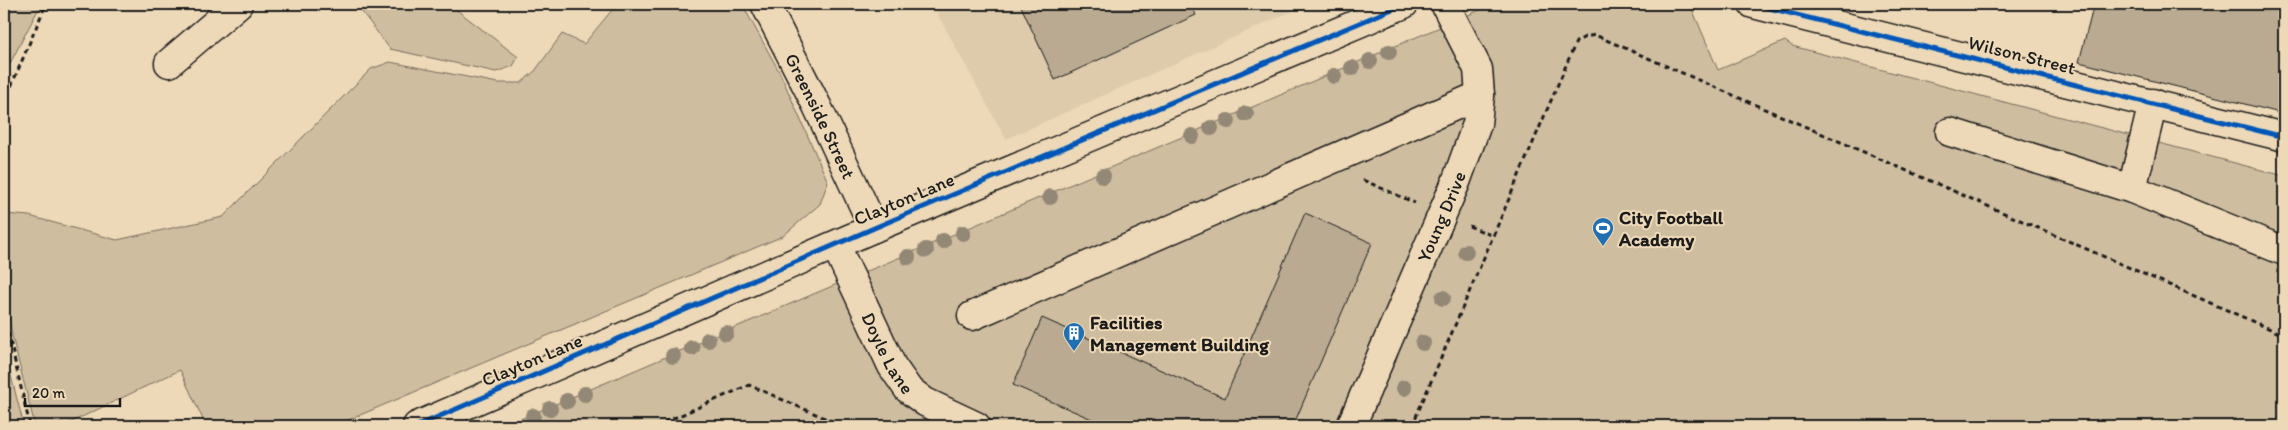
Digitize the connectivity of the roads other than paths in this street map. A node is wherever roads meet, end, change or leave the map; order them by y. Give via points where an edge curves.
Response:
1 (238, 4) edge
2 (765, 4) edge
3 (1404, 4) edge
4 (1446, 4) edge
5 (1753, 4) edge
6 (168, 64) dead end
7 (1480, 95) junction
8 (2153, 103) junction
9 (1950, 132) dead end
10 (2284, 137) edge
11 (2132, 189) junction
12 (874, 228) junction
13 (836, 246) junction
14 (2284, 251) edge
15 (972, 316) dead end
16 (417, 426) edge
17 (976, 426) edge
18 (1351, 426) edge

1 - 6 street
2 - 12 street, Greenside Street
3 - 12 street, Clayton Lane
4 - 7 street, Young Drive via 1478,69
5 - 8 street, Wilson Street
7 - 15 street
7 - 18 street, Young Drive via 1477,124 1468,154
8 - 10 street, Wilson Street
8 - 11 street
9 - 11 street
11 - 14 street
12 - 13 street, Clayton Lane
13 - 16 street, Clayton Lane
13 - 17 street, Doyle Lane via 892,366 908,389 925,402

